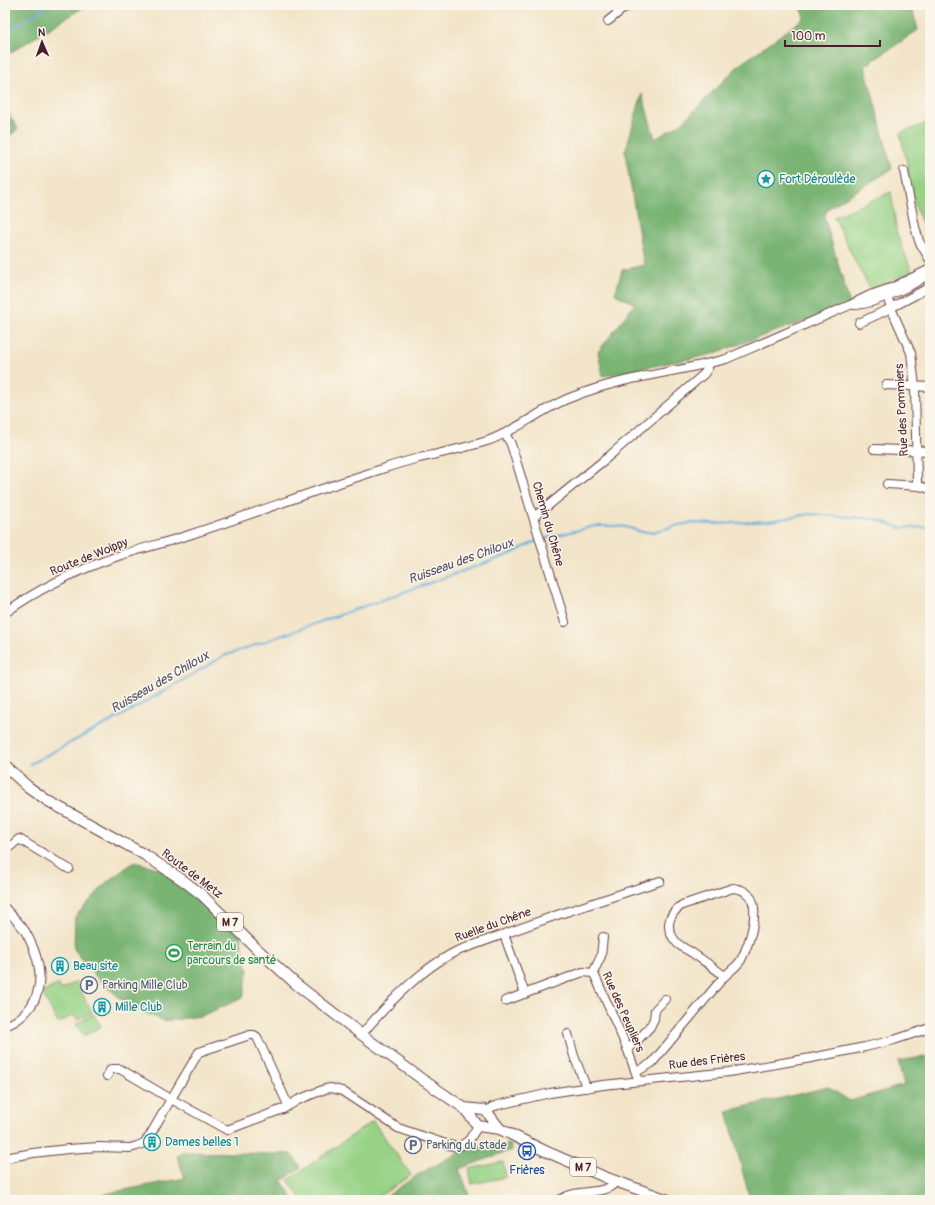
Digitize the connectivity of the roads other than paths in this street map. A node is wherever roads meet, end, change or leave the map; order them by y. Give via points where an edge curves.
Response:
1 (633, 5) edge
2 (623, 6) edge
3 (630, 14) dead end
4 (608, 21) dead end
5 (904, 171) dead end
6 (930, 260) edge
7 (930, 270) edge
8 (930, 287) edge
9 (886, 293) junction
10 (891, 308) junction
11 (860, 323) dead end
12 (707, 364) junction
13 (886, 385) dead end
14 (915, 387) junction
15 (930, 387) edge
16 (505, 434) junction
17 (874, 450) dead end
18 (930, 452) edge
19 (916, 455) junction
20 (887, 484) dead end
21 (919, 486) junction
22 (930, 488) edge
23 (534, 517) junction
24 (5, 614) edge
25 (565, 622) dead end
26 (5, 766) edge
27 (5, 851) edge
28 (69, 869) dead end
29 (660, 881) dead end
30 (6, 912) edge
31 (505, 937) dead end
32 (603, 937) dead end
33 (593, 973) junction
34 (724, 976) junction
35 (525, 994) junction
36 (665, 999) dead end
37 (505, 1001) dead end
38 (5, 1026) edge
39 (930, 1028) edge
40 (568, 1034) dead end
41 (362, 1035) junction
42 (627, 1048) junction
43 (636, 1072) junction
44 (107, 1076) dead end
45 (638, 1081) junction
46 (586, 1088) junction
47 (172, 1098) junction
48 (288, 1104) junction
49 (483, 1119) junction
50 (5, 1158) edge
51 (616, 1181) junction
52 (559, 1200) edge
53 (668, 1200) edge

1 - 2 street
2 - 3 street
2 - 4 street
5 - 6 street via 915,227
7 - 9 street, Route de Woippy
8 - 10 street
9 - 10 street, Rue des Pommiers
9 - 12 street, Route de Woippy via 870,294 726,359
10 - 11 street
10 - 14 street, Rue des Pommiers via 910,349
12 - 16 street, Route de Woippy via 594,389 551,406
12 - 23 street via 708,368 704,374
13 - 14 street
14 - 15 street
14 - 19 street, Rue des Pommiers
16 - 23 street, Chemin du Chêne via 511,444
16 - 24 street, Route de Woippy via 465,448 417,458 118,556 40,591
17 - 19 street
18 - 19 street
19 - 21 street, Rue des Pommiers
20 - 21 street
21 - 22 street
23 - 25 street, Chemin du Chêne
26 - 41 main road, Route de Metz / M 7 via 48,801 145,855 184,881 296,984
27 - 28 street via 19,839
29 - 41 street, Ruelle du Chêne via 558,914 442,958 408,985
30 - 38 street via 24,930 32,945 40,970 40,979 34,1002 23,1016
31 - 35 street
32 - 33 street via 602,956
33 - 35 street, Rue des Peupliers via 583,972
33 - 42 street, Rue des Peupliers
34 - 34 street via 741,961 749,940 755,911 753,902 746,892 733,888 682,905 669,920 670,932 678,944
34 - 43 street via 652,1063
35 - 37 street, Rue des Peupliers
36 - 42 street via 655,1010 650,1027
39 - 45 street, Rue des Frières via 894,1040 811,1058 730,1072
40 - 46 street
41 - 49 main road, Route de Metz / M 7 via 423,1080
42 - 43 street, Rue des Peupliers
43 - 45 street, Rue des Peupliers
44 - 47 street via 111,1069 120,1069
45 - 46 street, Rue des Frières
46 - 49 street, Rue des Frières via 498,1105 492,1107
47 - 48 street via 227,1130
47 - 48 street via 199,1052 254,1035
47 - 50 street via 149,1137 137,1146 33,1152
48 - 49 street via 325,1089 336,1089 398,1128 458,1147 469,1140
49 - 51 main road, M 7 via 545,1151
51 - 52 street via 608,1189 574,1194
51 - 53 main road, M 7

